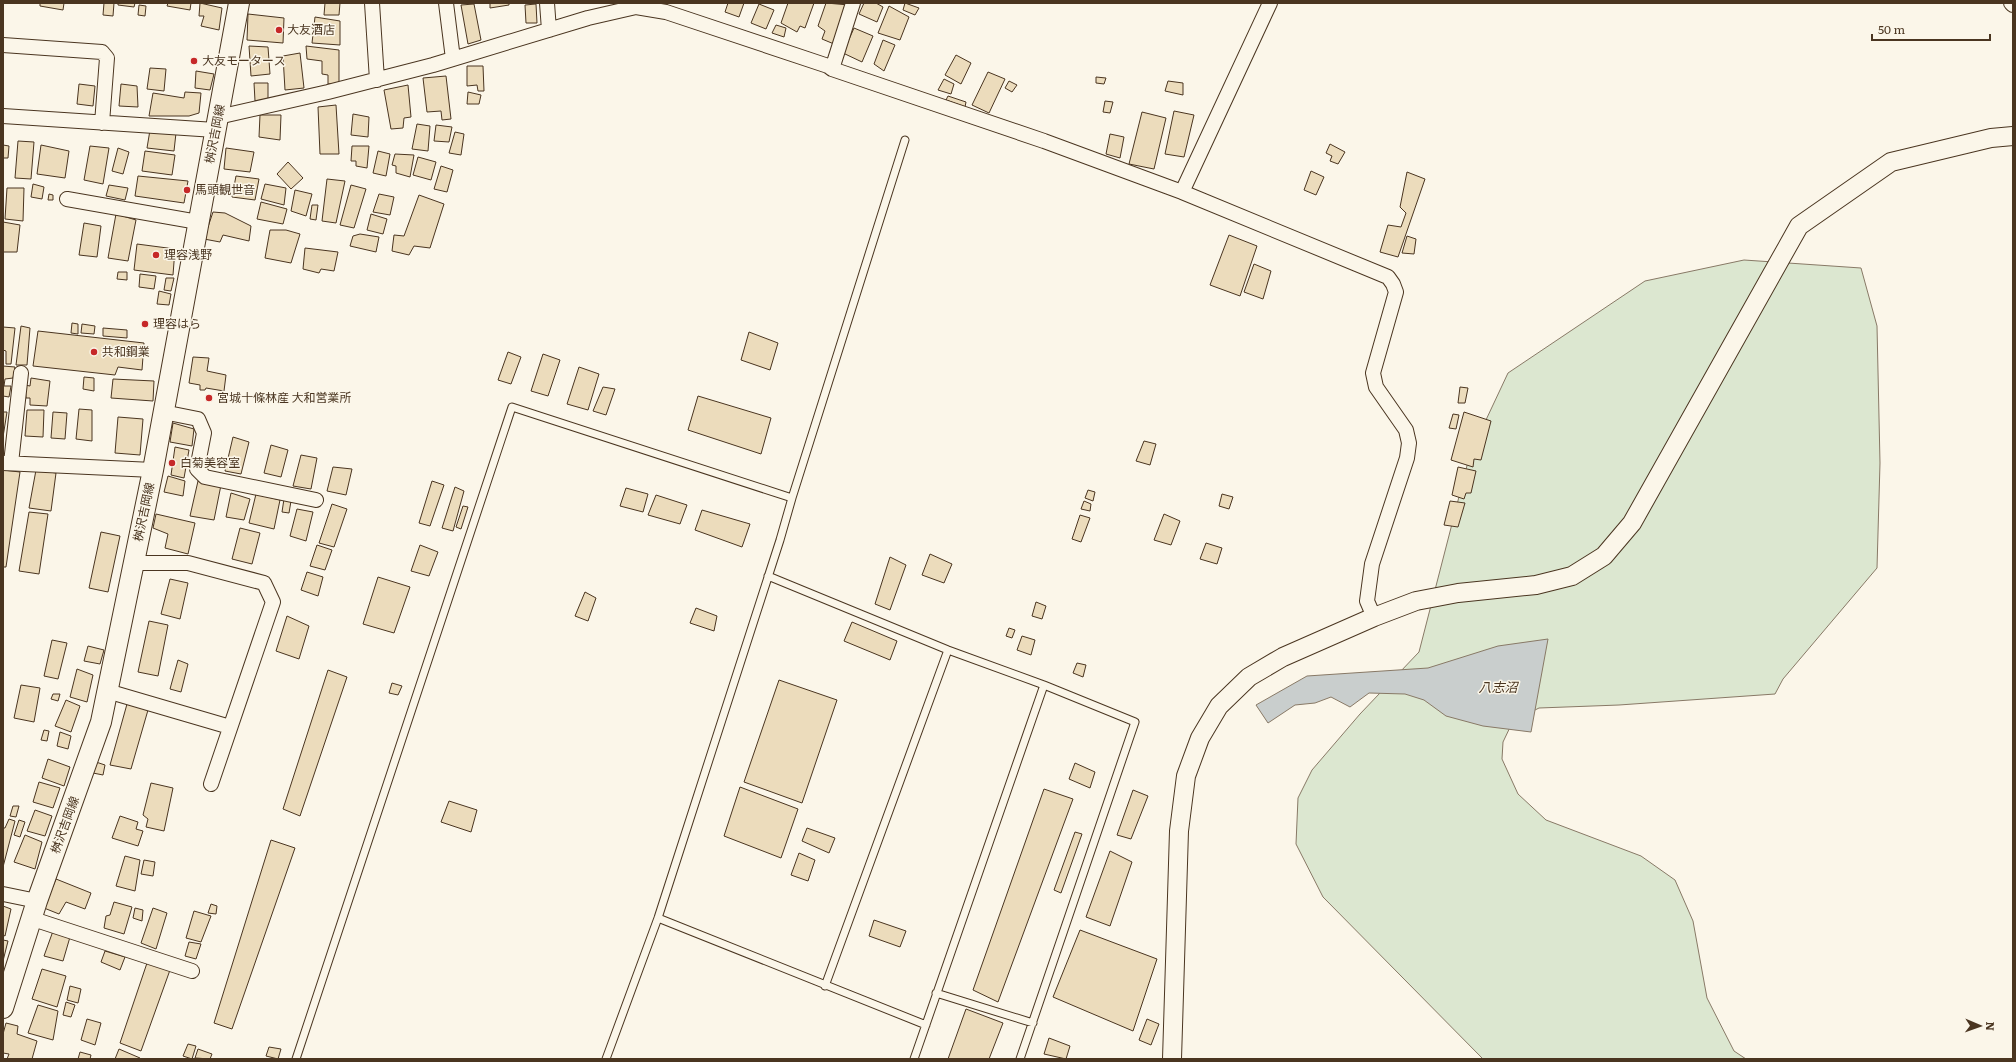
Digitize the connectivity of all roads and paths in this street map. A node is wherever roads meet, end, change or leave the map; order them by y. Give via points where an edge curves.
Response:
1 (240, 3) edge
2 (372, 3) edge
3 (446, 3) edge
4 (547, 3) edge
5 (853, 3) edge
6 (1270, 3) edge
7 (2011, 3) edge
8 (638, 4) edge
9 (2013, 5) edge
10 (549, 30) junction
11 (3, 45) edge
12 (453, 59) junction
13 (832, 69) junction
14 (377, 80) junction
15 (3, 116) edge
16 (102, 123) junction
17 (216, 123) junction
18 (2013, 136) edge
19 (905, 140) dead end
20 (1182, 192) junction
21 (67, 199) dead end
22 (198, 222) junction
23 (21, 373) dead end
24 (164, 412) junction
25 (7, 463) edge
26 (153, 470) junction
27 (792, 498) junction
28 (316, 500) dead end
29 (134, 563) junction
30 (768, 576) junction
31 (1374, 617) junction
32 (948, 650) junction
33 (1044, 685) junction
34 (107, 691) junction
35 (230, 727) junction
36 (211, 784) dead end
37 (3, 894) edge
38 (35, 910) junction
39 (658, 918) junction
40 (192, 971) dead end
41 (826, 986) junction
42 (936, 993) junction
43 (3, 1008) edge
44 (1033, 1023) junction
45 (926, 1025) junction
46 (296, 1059) edge
47 (606, 1059) edge
48 (914, 1059) edge
49 (1020, 1059) edge
50 (1172, 1059) edge

1 - 17 main road, 桝沢吉岡線
2 - 14 street
3 - 12 street
4 - 10 street
5 - 13 street
6 - 20 street
7 - 9 street
8 - 10 street
8 - 13 street
10 - 12 street
11 - 16 street via 102,52 107,58
12 - 14 street
13 - 20 street via 1000,125
14 - 17 street
15 - 16 street
16 - 17 street
17 - 22 main road, 桝沢吉岡線
18 - 31 street via 1991,138 1891,162 1799,226 1632,523 1604,556 1572,576 1536,585 1430,598
19 - 27 lane
20 - 31 street via 1388,277 1394,284 1394,303 1373,373 1376,387 1406,430 1409,443 1407,458 1372,564 1367,602
21 - 22 street
22 - 24 main road, 桝沢吉岡線
23 - 25 street
24 - 26 main road, 桝沢吉岡線
24 - 28 street via 198,419 204,432 197,470 204,477
25 - 26 street
26 - 29 main road, 桝沢吉岡線
27 - 30 lane
27 - 46 lane via 512,407
29 - 34 main road, 桝沢吉岡線
29 - 35 street via 188,563 264,583 273,602
30 - 32 lane
30 - 39 lane
31 - 50 street via 1283,657 1249,678 1219,706 1200,738 1186,776 1179,831
32 - 33 lane
32 - 41 lane
33 - 42 lane
33 - 44 lane via 1135,722
34 - 35 street
34 - 38 main road, 桝沢吉岡線 via 101,722
35 - 36 street
37 - 38 street
38 - 40 street
38 - 43 main road, 桝沢吉岡線
39 - 41 lane
39 - 47 lane
41 - 45 lane
42 - 44 lane
42 - 45 lane
44 - 49 lane
45 - 48 lane

